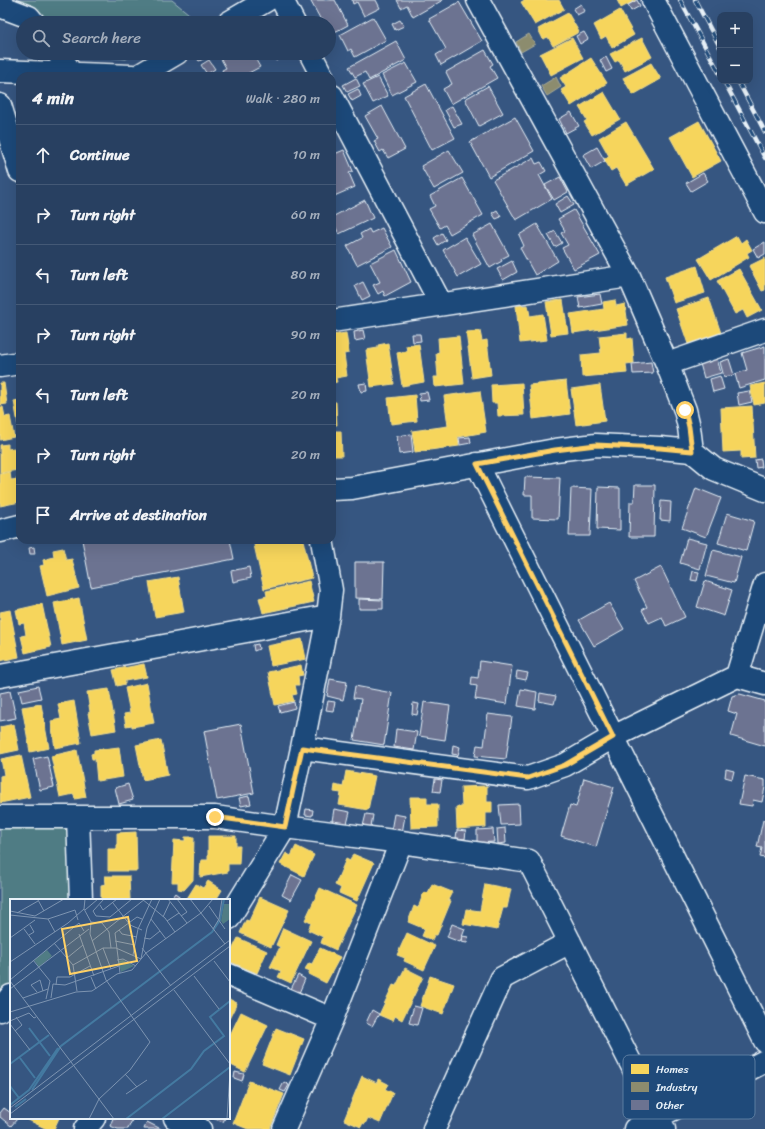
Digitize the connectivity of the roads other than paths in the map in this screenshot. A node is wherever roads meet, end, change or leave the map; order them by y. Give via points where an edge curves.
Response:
1 (267, 0) edge
2 (282, 0) edge
3 (478, 0) edge
4 (653, 0) edge
5 (0, 6) edge
6 (26, 16) edge
7 (240, 16) edge
8 (290, 16) edge
9 (63, 60) edge
10 (165, 60) edge
11 (314, 60) edge
12 (0, 70) edge
13 (36, 72) edge
14 (71, 72) edge
15 (145, 72) edge
16 (320, 72) edge
17 (336, 104) edge
18 (0, 105) edge
19 (16, 158) edge
20 (765, 212) edge
21 (629, 276) junction
22 (441, 304) junction
23 (336, 320) edge
24 (765, 330) edge
25 (16, 364) edge
26 (667, 364) junction
27 (0, 366) edge
28 (692, 451) junction
29 (477, 464) junction
30 (336, 489) edge
31 (765, 490) edge
32 (16, 527) edge
33 (0, 531) edge
34 (323, 544) edge
35 (765, 584) edge
36 (328, 616) junction
37 (0, 676) edge
38 (737, 676) junction
39 (765, 684) edge
40 (613, 737) junction
41 (302, 748) junction
42 (0, 817) edge
43 (78, 818) junction
44 (285, 827) junction
45 (401, 842) junction
46 (81, 899) edge
47 (230, 916) edge
48 (570, 942) junction
49 (230, 975) edge
50 (10, 997) edge
51 (0, 1010) edge
52 (332, 1019) junction
53 (765, 1041) edge
54 (627, 1055) edge
55 (765, 1061) edge
56 (755, 1067) edge
57 (93, 1119) edge
58 (177, 1119) edge
59 (661, 1123) edge
60 (85, 1129) edge
61 (200, 1129) edge
62 (284, 1129) edge
63 (434, 1129) edge
64 (635, 1129) edge

1 - 7 street
2 - 8 street
3 - 21 street
4 - 20 street
5 - 6 street
9 - 14 street
10 - 15 street
11 - 16 street
12 - 13 street
17 - 22 street
18 - 19 street
21 - 22 street
21 - 26 street
22 - 23 street
24 - 26 street
25 - 27 street
26 - 28 street via 685,410
28 - 29 street via 596,445
28 - 31 street via 714,469
29 - 30 street
29 - 40 street
32 - 33 street
34 - 36 street via 331,590
35 - 38 street
36 - 37 street
36 - 41 street
38 - 39 street
38 - 40 street
40 - 41 street via 565,765 528,778
40 - 53 street
41 - 44 street
42 - 43 street
43 - 44 street via 215,817
43 - 46 street
44 - 45 street
44 - 47 street
45 - 48 street via 530,861
45 - 52 street
48 - 54 street
48 - 63 street via 502,978
49 - 52 street
50 - 51 street
52 - 62 street
55 - 56 street
57 - 60 street
58 - 61 street
59 - 64 street

